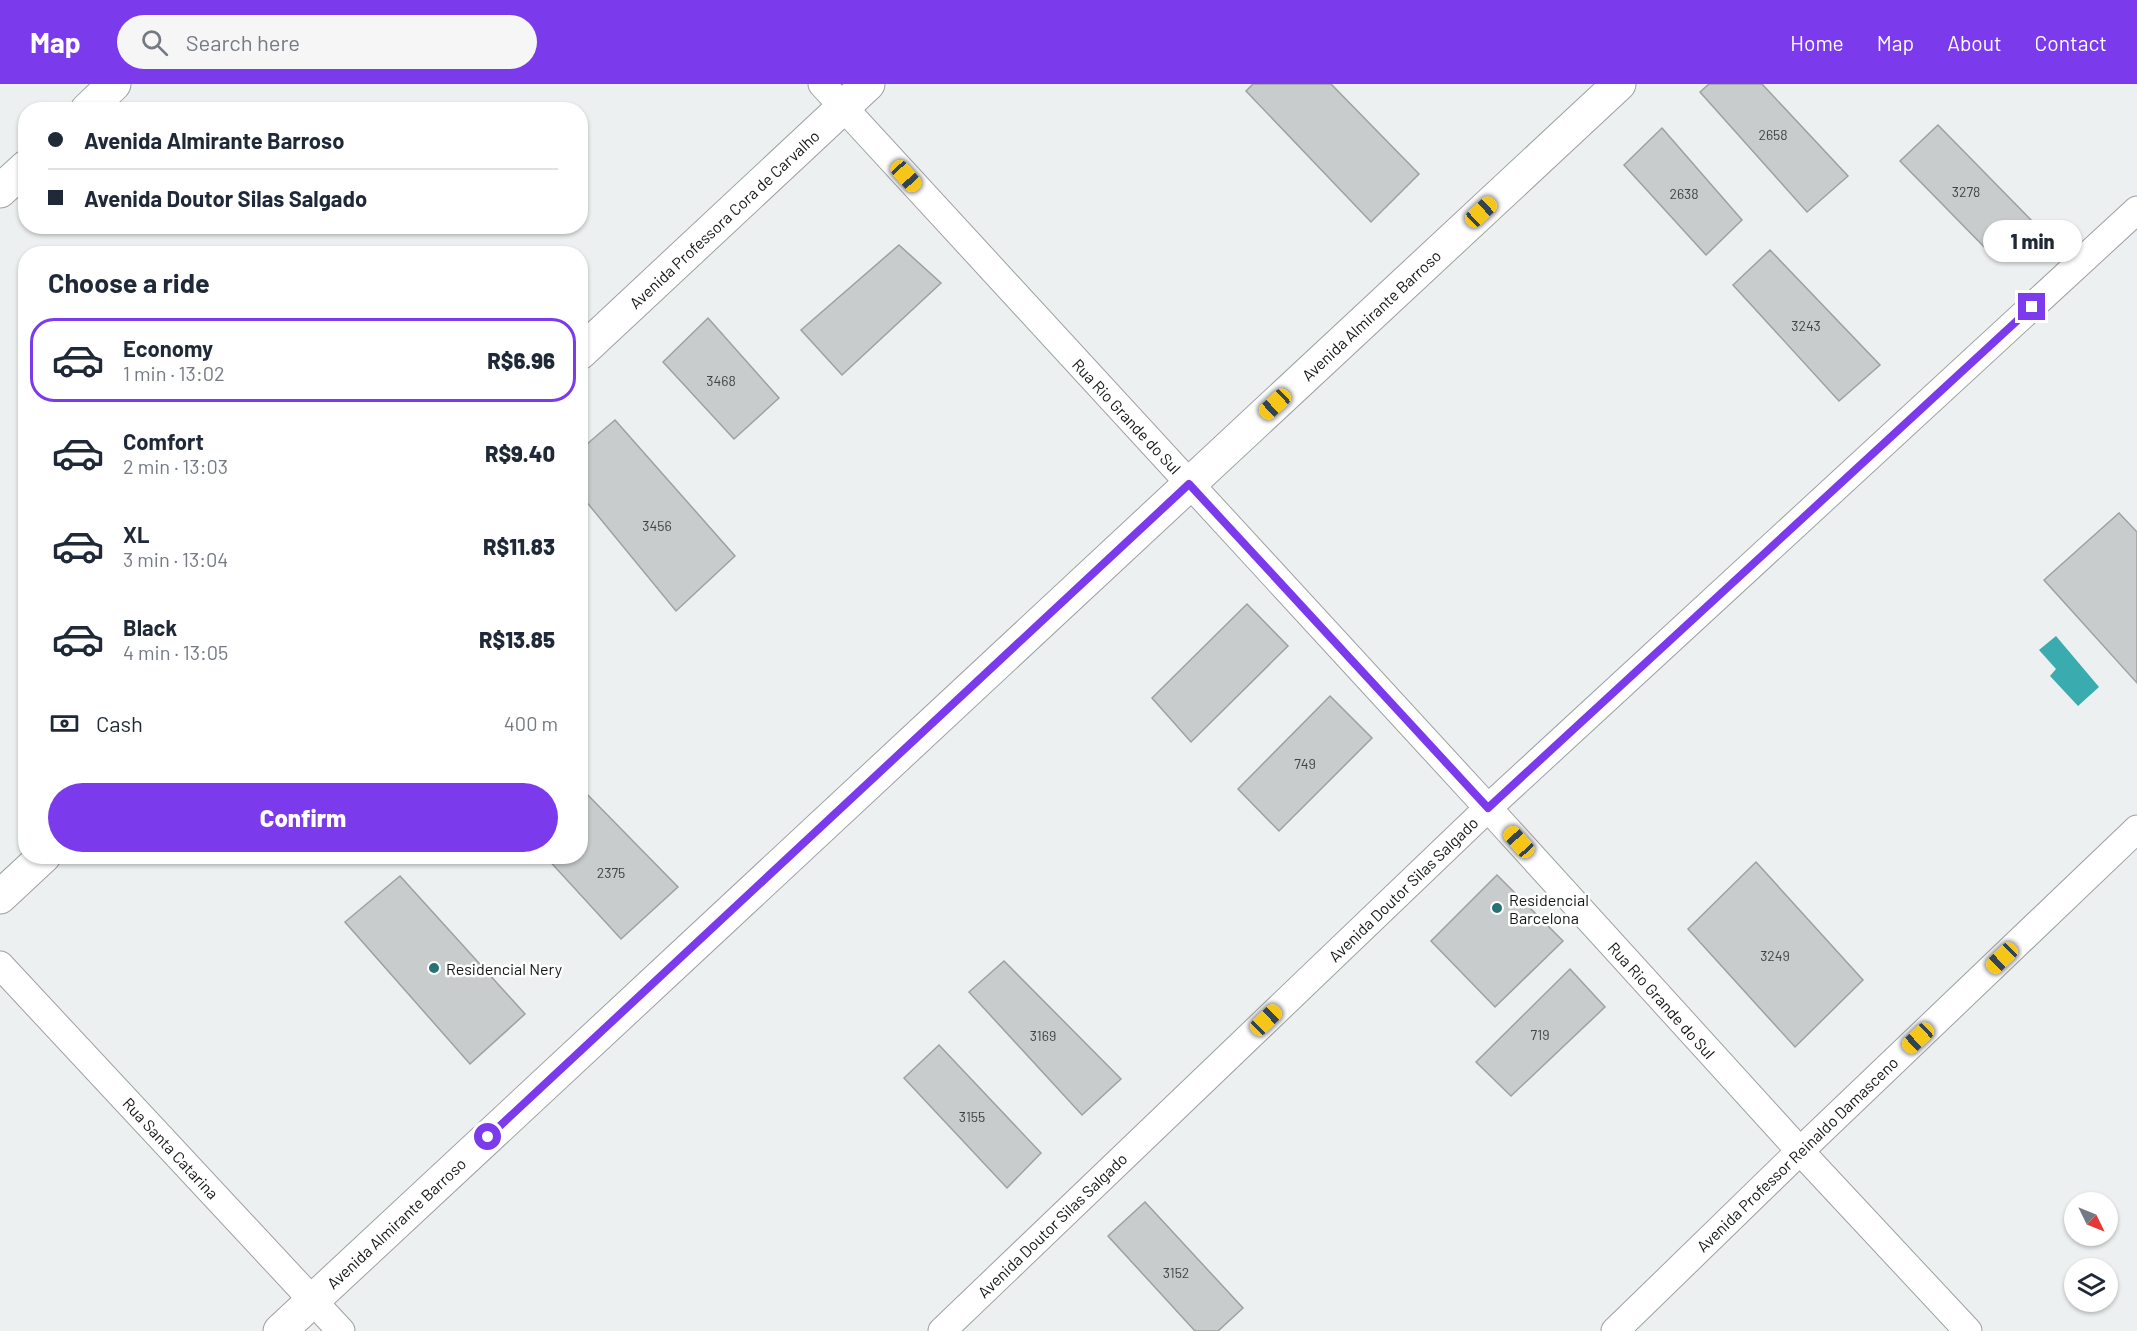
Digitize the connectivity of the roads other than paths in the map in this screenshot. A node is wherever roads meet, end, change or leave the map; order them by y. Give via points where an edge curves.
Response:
1 (114, 84) edge
2 (868, 84) edge
3 (1619, 84) edge
4 (832, 96) edge
5 (95, 102) edge
6 (18, 174) edge
7 (0, 191) edge
8 (2137, 210) edge
9 (588, 345) edge
10 (1189, 484) junction
11 (1488, 808) junction
12 (2137, 829) edge
13 (35, 864) edge
14 (0, 897) edge
15 (0, 965) edge
16 (1800, 1151) junction
17 (313, 1300) junction
18 (280, 1331) edge
19 (341, 1331) edge
20 (942, 1331) edge
21 (1615, 1331) edge
22 (1968, 1331) edge

1 - 5 street
2 - 4 street, Avenida Professora Cora de Carvalho
3 - 10 street, Avenida Almirante Barroso
4 - 9 street, Avenida Professora Cora de Carvalho
4 - 10 street, Rua Rio Grande do Sul
6 - 7 street
8 - 11 street, Avenida Doutor Silas Salgado
10 - 11 street, Rua Rio Grande do Sul
10 - 17 street, Avenida Almirante Barroso
11 - 16 street, Rua Rio Grande do Sul
11 - 20 street, Avenida Doutor Silas Salgado
12 - 16 street, Avenida Professor Reinaldo Damasceno
13 - 14 street
15 - 17 street, Rua Santa Catarina
16 - 21 street, Avenida Professor Reinaldo Damasceno
16 - 22 street, Rua Rio Grande do Sul
17 - 18 street, Avenida Almirante Barroso
17 - 19 street, Rua Santa Catarina

